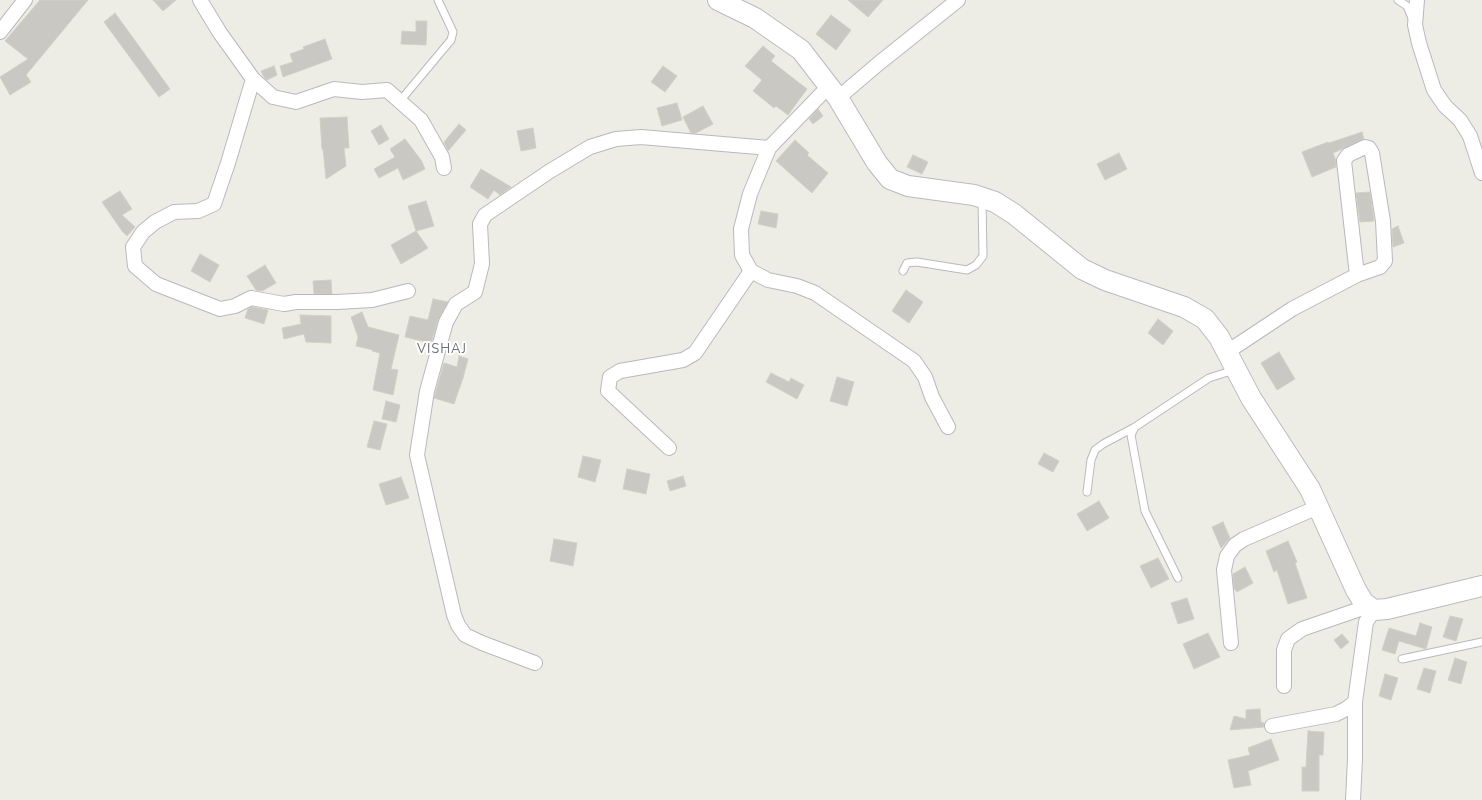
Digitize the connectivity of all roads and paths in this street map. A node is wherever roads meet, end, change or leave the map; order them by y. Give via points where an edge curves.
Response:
1 (25, 0) edge
2 (200, 0) edge
3 (438, 0) edge
4 (718, 0) edge
5 (958, 0) edge
6 (1398, 0) edge
7 (1417, 0) edge
8 (1415, 25) junction
9 (0, 32) edge
10 (253, 79) junction
11 (833, 92) junction
12 (400, 101) junction
13 (769, 148) junction
14 (444, 168) dead end
15 (1482, 173) edge
16 (982, 198) junction
17 (751, 271) junction
18 (903, 271) dead end
19 (1357, 275) junction
20 (408, 291) dead end
21 (1227, 352) junction
22 (1236, 370) junction
23 (948, 427) dead end
24 (1135, 427) junction
25 (669, 448) dead end
26 (1087, 492) dead end
27 (1318, 508) junction
28 (1178, 578) dead end
29 (1482, 586) edge
30 (1371, 608) junction
31 (1482, 642) edge
32 (1231, 643) dead end
33 (1402, 658) dead end
34 (536, 663) dead end
35 (1284, 686) dead end
36 (1355, 702) junction
37 (1272, 726) dead end
38 (1353, 800) edge

1 - 9 street
2 - 10 street
3 - 12 lane via 453,32 451,40
4 - 11 main road via 755,18 801,50
5 - 11 street via 878,64
6 - 8 lane via 1407,6
7 - 8 street
8 - 15 street via 1434,90 1470,136
10 - 12 street via 273,97 296,102 334,89 362,92 387,90
10 - 20 street via 214,204 198,211 174,212 155,222 143,232 133,247 135,266 156,284 220,309 235,306 251,298 284,304 337,302 372,300
11 - 13 street
11 - 16 main road via 877,163 890,179 908,186
12 - 14 street via 421,120 442,157
13 - 17 street via 750,194 741,229 742,255
13 - 34 street via 641,137 616,139 590,147 550,170 485,215 480,224 482,264 475,292 456,304 446,322 427,391 417,455 458,625 465,635
16 - 18 lane via 983,256 976,266 967,270 917,262 907,263
16 - 21 main road via 995,202 1014,214 1082,269 1105,280 1184,307 1205,319
17 - 23 street via 768,280 815,293 914,361 925,377
17 - 25 street via 695,353 683,360 620,371 610,377 608,392
19 - 19 street via 1380,266 1384,261 1383,221 1373,161 1369,148 1365,147 1348,155 1344,161
19 - 21 street via 1292,309
21 - 22 main road
22 - 24 lane via 1208,378
22 - 27 main road via 1251,398 1310,489
24 - 26 lane via 1095,450 1091,460
24 - 28 lane via 1131,435 1145,510
27 - 30 main road via 1356,590 1364,603
27 - 32 street via 1244,539 1235,545 1227,556 1224,570
29 - 30 main road via 1387,609
30 - 35 street via 1302,629 1288,639 1284,650
30 - 36 street via 1366,622
31 - 33 lane
36 - 37 street via 1336,714
36 - 38 street

